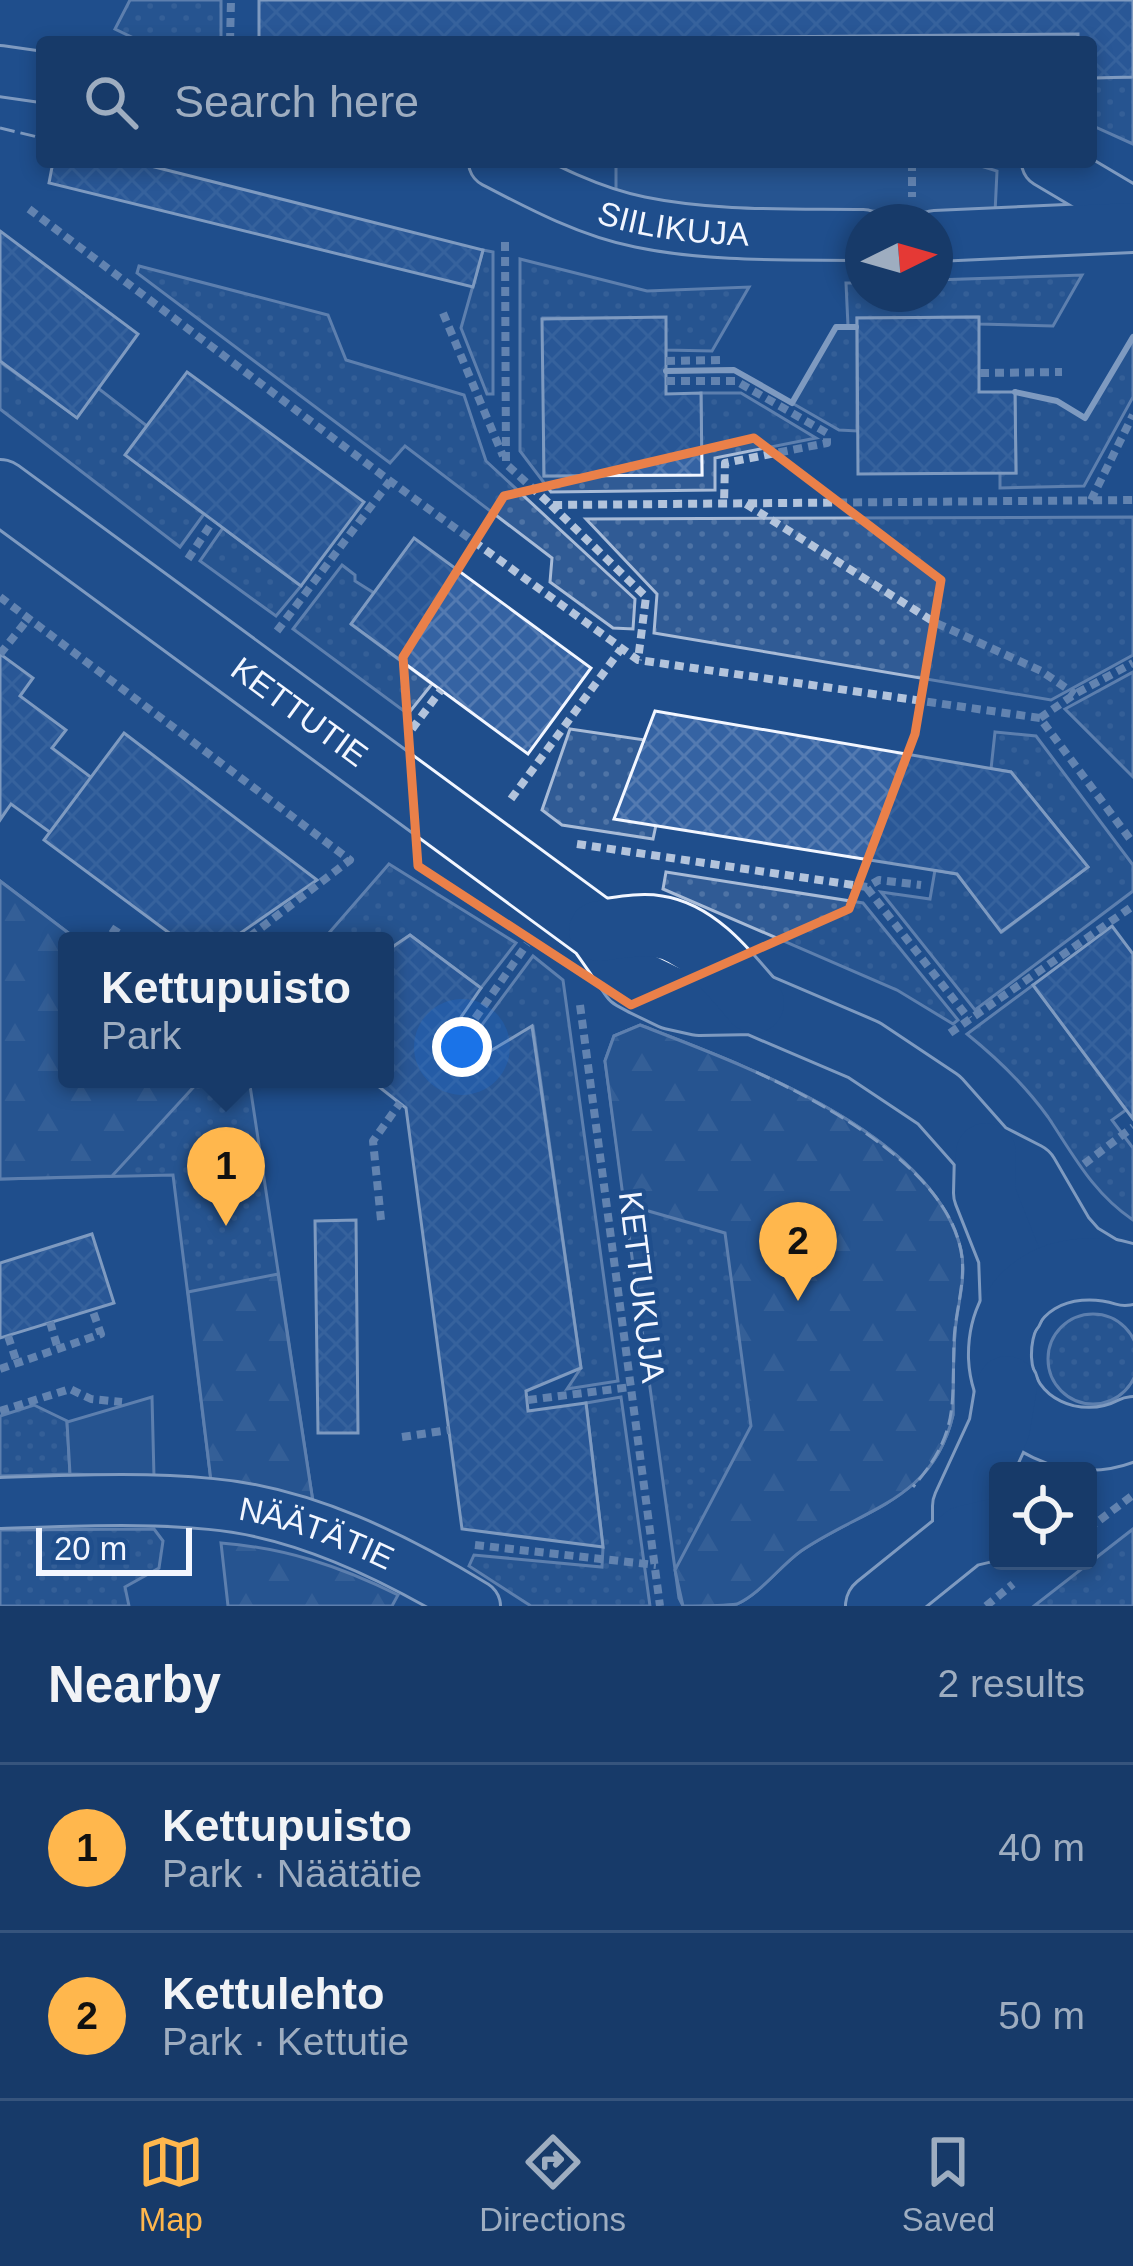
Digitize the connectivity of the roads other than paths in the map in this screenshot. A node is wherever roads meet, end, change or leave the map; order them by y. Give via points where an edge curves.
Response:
1 (0, 71) edge
2 (36, 76) edge
3 (505, 168) edge
4 (1057, 168) edge
5 (1133, 213) edge
6 (1133, 227) edge
7 (845, 235) edge
8 (953, 235) edge
9 (0, 491) edge
10 (986, 1153) junction
11 (1117, 1273) edge
12 (1012, 1310) junction
13 (1007, 1386) junction
14 (1096, 1446) edge
15 (0, 1503) edge
16 (981, 1532) edge
17 (475, 1606) edge
18 (877, 1606) edge

1 - 2 street
3 - 7 street, SIILIKUJA via 638,222 734,234
4 - 5 street
6 - 8 street
9 - 10 street, KETTUTIE via 599,931 632,978 699,1004 754,1003 864,1050 939,1100
10 - 11 street, KETTUTIE via 1027,1174 1078,1253
10 - 12 street via 985,1193 1010,1256
11 - 12 street via 1075,1267 1051,1274
12 - 13 street via 1000,1361
13 - 14 street via 1040,1426
13 - 16 street via 1000,1428 964,1506
15 - 17 street, NÄÄTÄTIE via 142,1499 291,1520 428,1576
16 - 18 street

